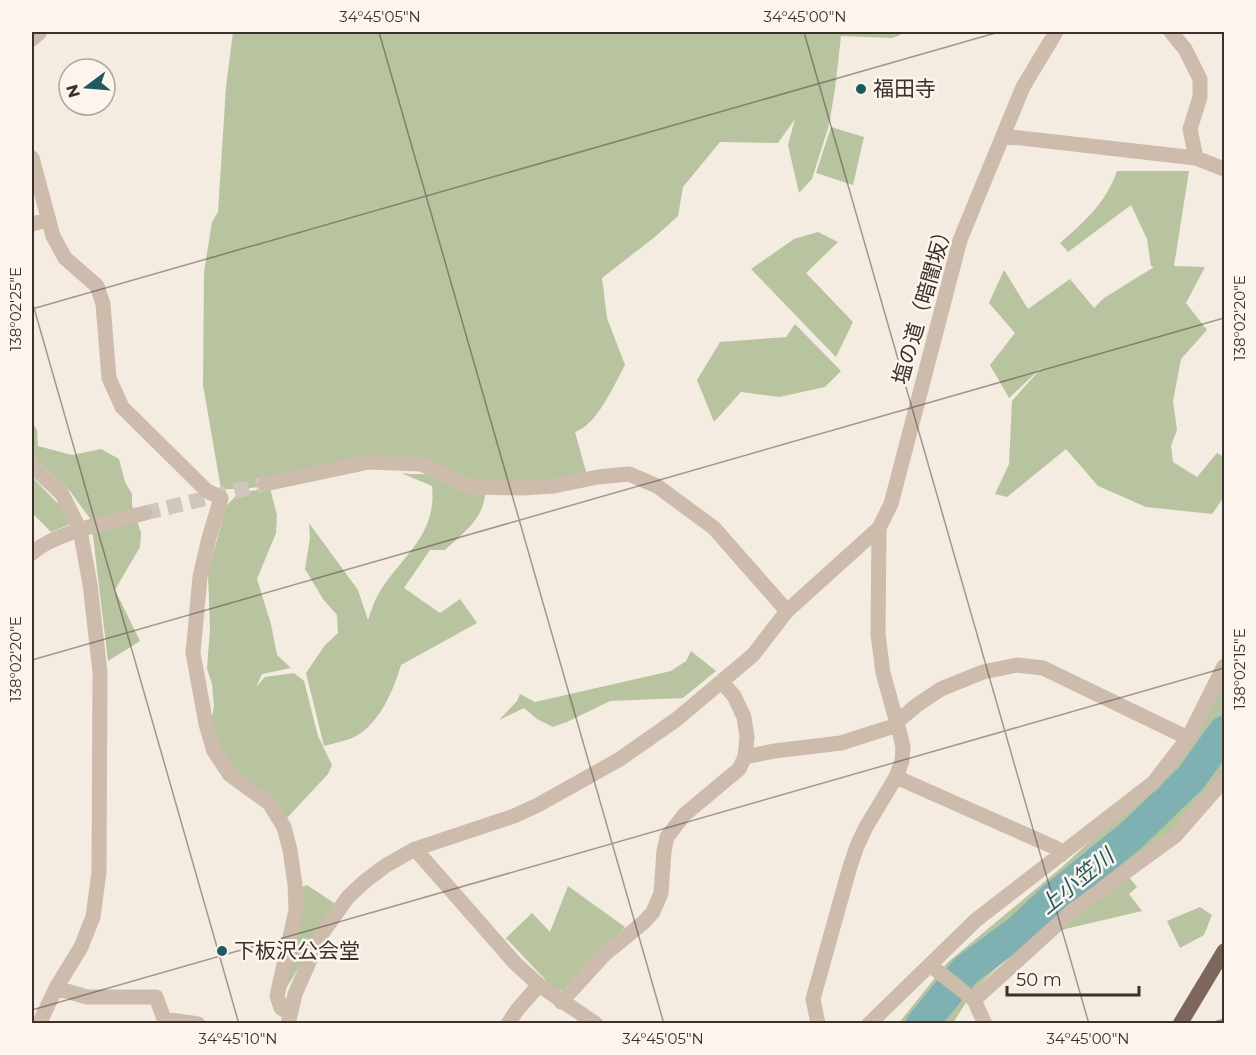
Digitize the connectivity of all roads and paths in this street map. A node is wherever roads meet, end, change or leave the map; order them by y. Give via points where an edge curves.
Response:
1 (40, 32) edge
2 (1171, 32) edge
3 (1049, 34) edge
4 (32, 39) edge
5 (1003, 136) junction
6 (32, 158) edge
7 (1196, 158) junction
8 (1224, 168) edge
9 (48, 220) junction
10 (32, 224) edge
11 (32, 466) edge
12 (264, 484) tunnel mouth
13 (145, 513) tunnel mouth
14 (879, 528) junction
15 (80, 530) junction
16 (32, 553) edge
17 (787, 611) junction
18 (1224, 666) edge
19 (722, 682) junction
20 (897, 722) junction
21 (1188, 738) junction
22 (745, 757) junction
23 (896, 777) junction
24 (1224, 780) edge
25 (415, 849) junction
26 (1061, 855) junction
27 (1224, 951) edge
28 (932, 967) junction
29 (539, 985) junction
30 (56, 988) junction
31 (971, 998) junction
32 (561, 1002) junction
33 (289, 1018) edge
34 (162, 1021) edge
35 (39, 1023) edge
36 (198, 1023) edge
37 (508, 1023) edge
38 (596, 1023) edge
39 (818, 1023) edge
40 (870, 1023) edge
41 (985, 1023) edge
42 (1180, 1023) edge

1 - 4 street
2 - 7 street via 1200,79 1200,97 1190,129
3 - 5 street, 塩の道（暗闇坂）
5 - 7 street
5 - 14 street, 塩の道（暗闇坂） via 960,240 891,504
6 - 9 street
7 - 8 street
9 - 10 street
9 - 33 street via 65,258 97,286 103,304 109,378 122,407 207,491 221,498 200,577 193,653 214,751 230,775 269,803 284,827 296,910 277,996
11 - 15 street via 62,494
12 - 17 street via 369,462 421,465 471,487 554,486 629,474 657,486 714,528
13 - 15 street
14 - 17 street
14 - 20 street via 878,634 883,673
15 - 16 street
15 - 30 street via 100,672 99,872 93,917 81,947
17 - 19 street via 753,655
18 - 21 street
19 - 22 street via 744,717
19 - 25 street via 620,759 538,805
20 - 21 street via 941,689 983,672 1017,665 1043,668
20 - 22 street via 841,743
20 - 23 street via 903,747
21 - 26 street via 1154,783
22 - 32 street via 739,770 684,815 667,837 661,893 653,912 605,954
23 - 26 street via 1056,848
23 - 39 street via 866,826 851,862 813,999
24 - 31 street via 1175,836 1079,906
25 - 29 street via 514,963
25 - 33 street via 364,882 334,915 303,972
26 - 28 street via 976,920
27 - 42 main road
28 - 31 street
28 - 40 street
29 - 32 street
29 - 37 street
30 - 34 street via 87,998 156,997
30 - 35 street
31 - 41 street
32 - 38 street
34 - 36 street

